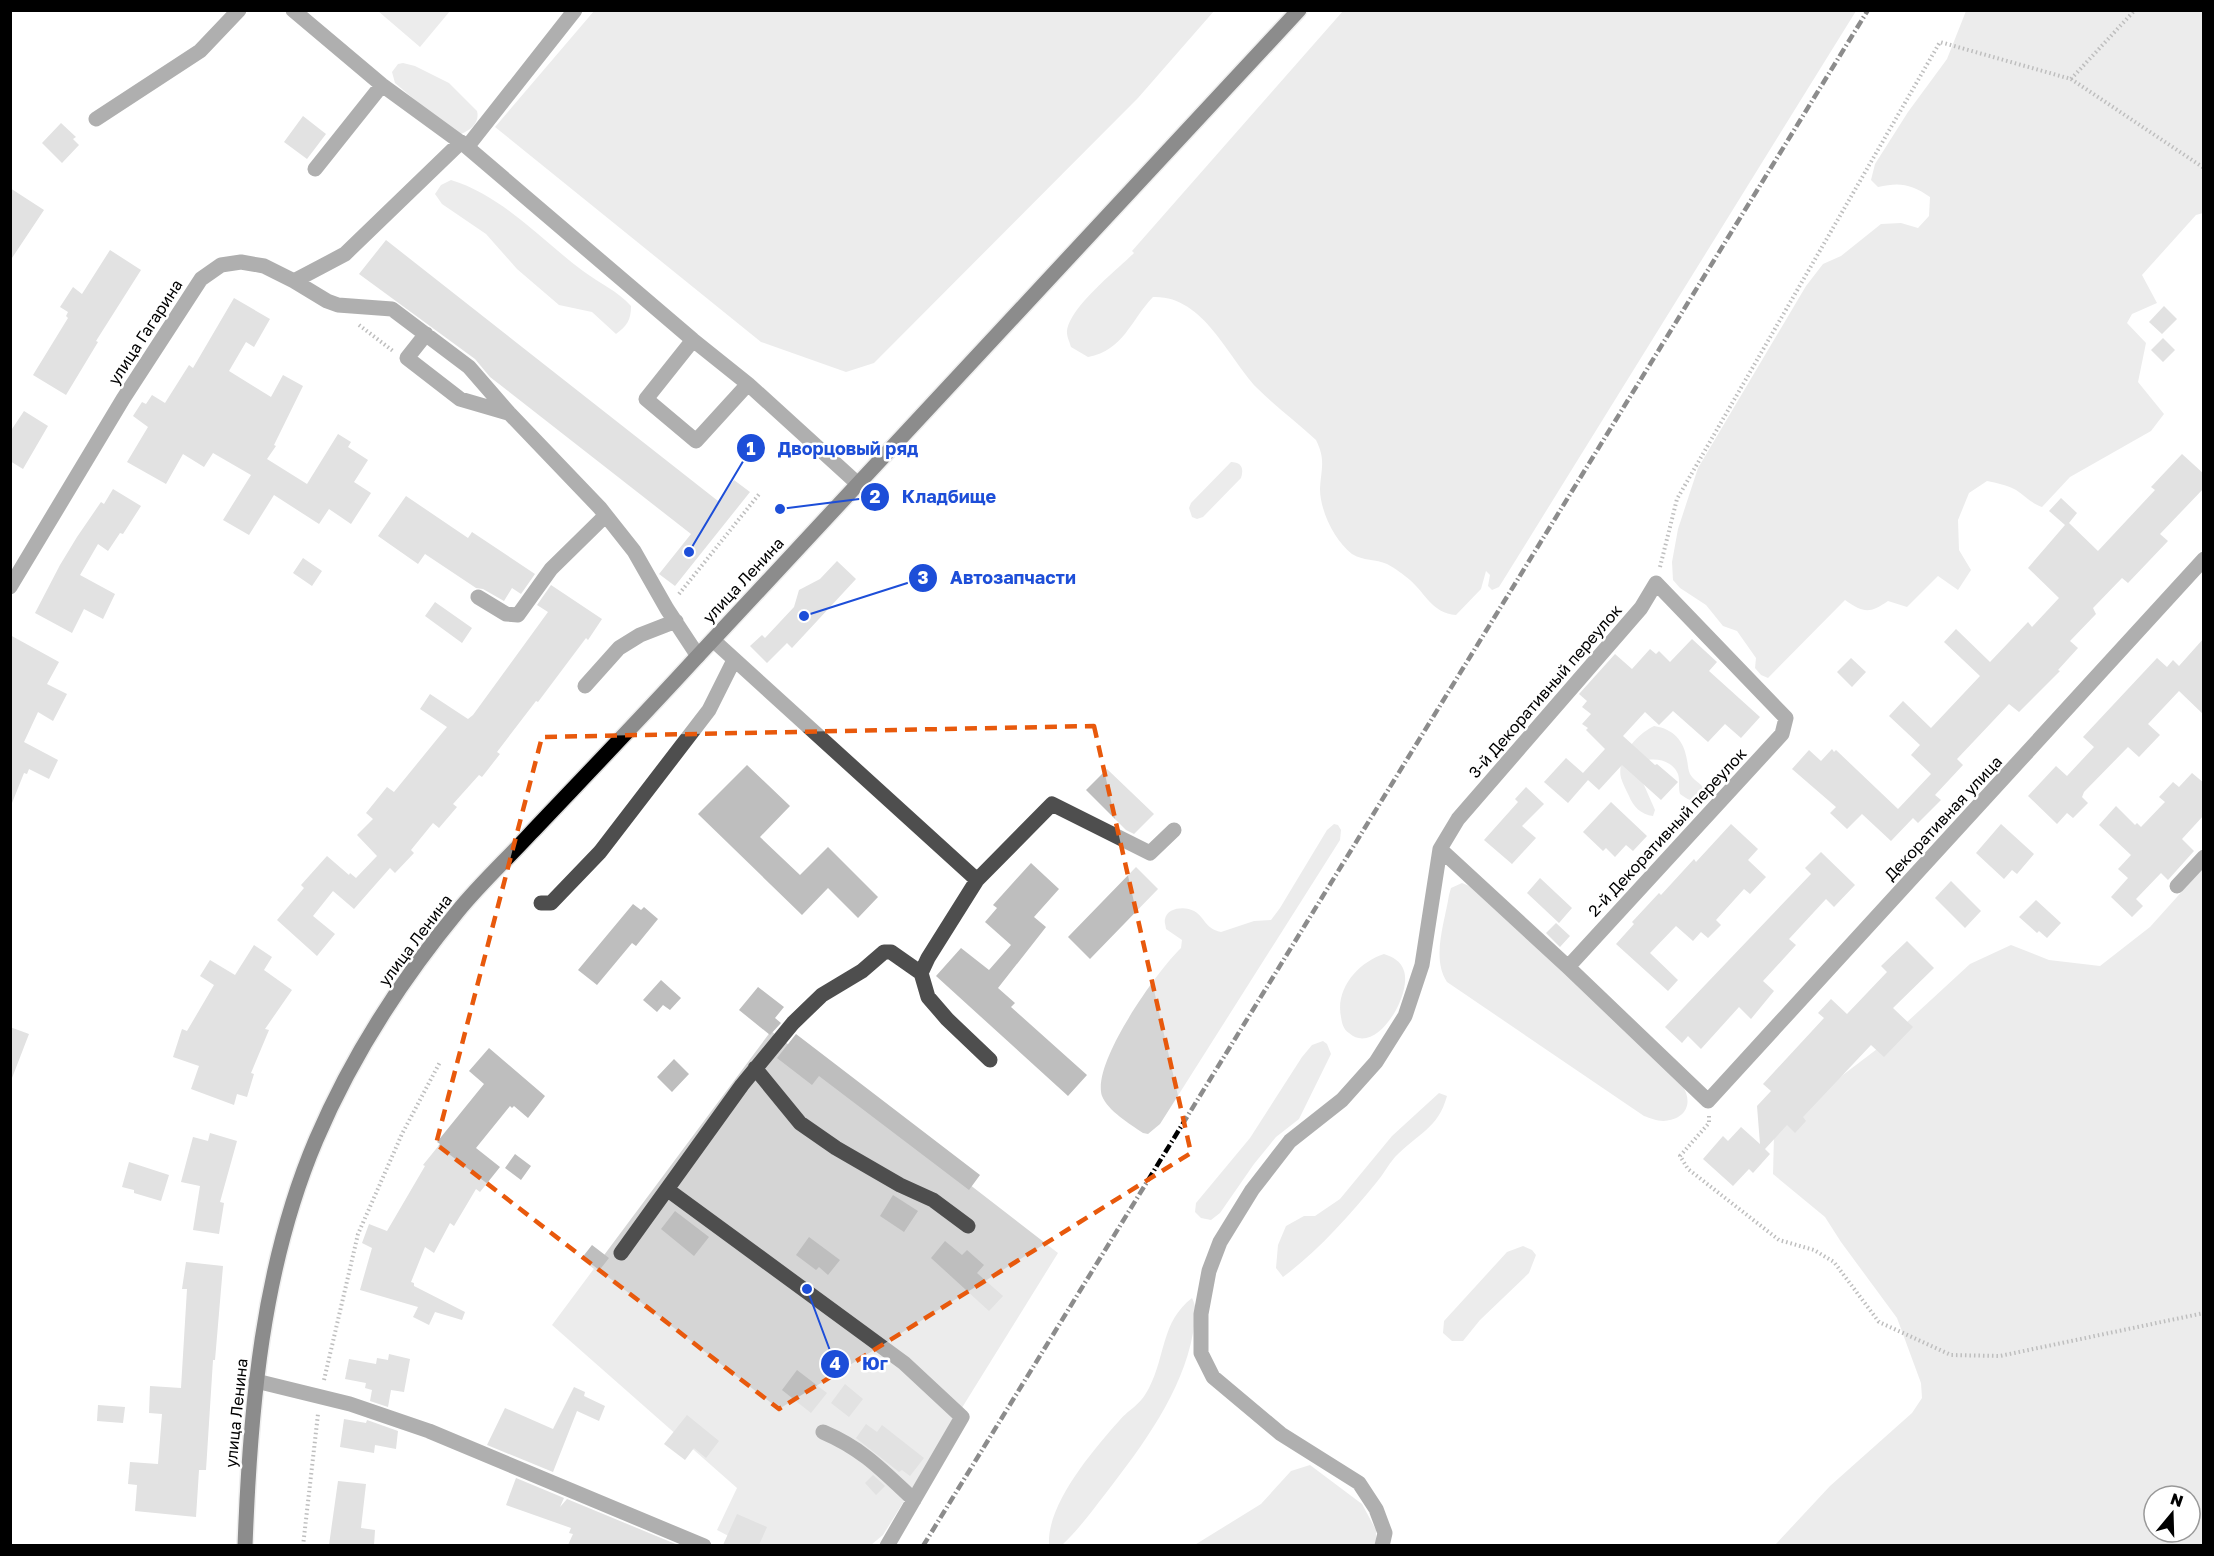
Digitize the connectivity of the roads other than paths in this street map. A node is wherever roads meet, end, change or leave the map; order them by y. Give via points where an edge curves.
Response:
1 (238, 10) edge
2 (293, 10) edge
3 (575, 10) edge
4 (1299, 10) edge
5 (382, 85) junction
6 (96, 119) dead end
7 (464, 145) junction
8 (315, 169) dead end
9 (294, 281) junction
10 (426, 334) junction
11 (693, 340) junction
12 (748, 384) junction
13 (509, 413) junction
14 (858, 484) junction
15 (605, 516) junction
16 (2204, 559) edge
17 (10, 587) edge
18 (478, 597) dead end
19 (671, 615) junction
20 (712, 640) junction
21 (698, 656) junction
22 (734, 660) junction
23 (585, 686) dead end
24 (1786, 718) joint
25 (1173, 830) dead end
26 (1440, 849) junction
27 (2204, 857) edge
28 (977, 880) junction
29 (2177, 886) dead end
30 (541, 903) dead end
31 (1569, 967) junction
32 (921, 973) junction
33 (990, 1060) dead end
34 (755, 1068) junction
35 (668, 1190) junction
36 (968, 1226) dead end
37 (621, 1253) dead end
38 (256, 1381) junction
39 (822, 1432) dead end
40 (914, 1500) junction
41 (245, 1545) edge
42 (704, 1545) edge
43 (887, 1545) edge
44 (1382, 1545) edge

1 - 6 street via 200,51
2 - 5 street
3 - 7 street
4 - 14 main road, улица Ленина
5 - 7 street
5 - 8 street
7 - 9 street via 345,254
7 - 11 street
9 - 10 street, улица Гагарина via 338,305 392,309
9 - 17 street, улица Гагарина via 264,266 241,262 221,265 201,279 123,399
10 - 13 street, улица Гагарина via 469,368
10 - 13 street via 407,358 460,399
11 - 12 street
11 - 12 street via 646,399 696,441
12 - 14 street
13 - 15 street, улица Гагарина
14 - 20 main road, улица Ленина
15 - 18 street via 551,568 518,615 506,614
15 - 19 street, улица Гагарина via 634,551
16 - 31 street, Декоративная улица via 1708,1101
19 - 21 street, улица Гагарина
19 - 23 street via 619,648
20 - 21 main road, улица Ленина
20 - 22 street
21 - 38 main road, улица Ленина via 459,909 389,1005 315,1142 292,1206 267,1310
22 - 28 street
22 - 30 street via 709,710 600,852 551,903
24 - 26 street, 3-й Декоративный переулок via 1656,583 1641,608 1458,819
24 - 31 street, 2-й Декоративный переулок via 1782,734
25 - 28 street via 1150,853 1052,804
26 - 31 street
26 - 44 street via 1422,965 1405,1016 1376,1062 1342,1100 1290,1141 1252,1190 1220,1242 1209,1271 1201,1314 1201,1353 1213,1377 1281,1434 1359,1483 1376,1509 1385,1533
27 - 29 street
28 - 32 street
32 - 33 street via 928,998
32 - 34 street via 891,952 884,952 862,971 822,995
34 - 35 street
34 - 36 street via 800,1123 836,1148 933,1200
35 - 37 street
35 - 40 street via 904,1363 962,1417
38 - 41 main road, улица Ленина
38 - 42 street via 350,1404 429,1431
39 - 40 street via 862,1452
40 - 43 street

